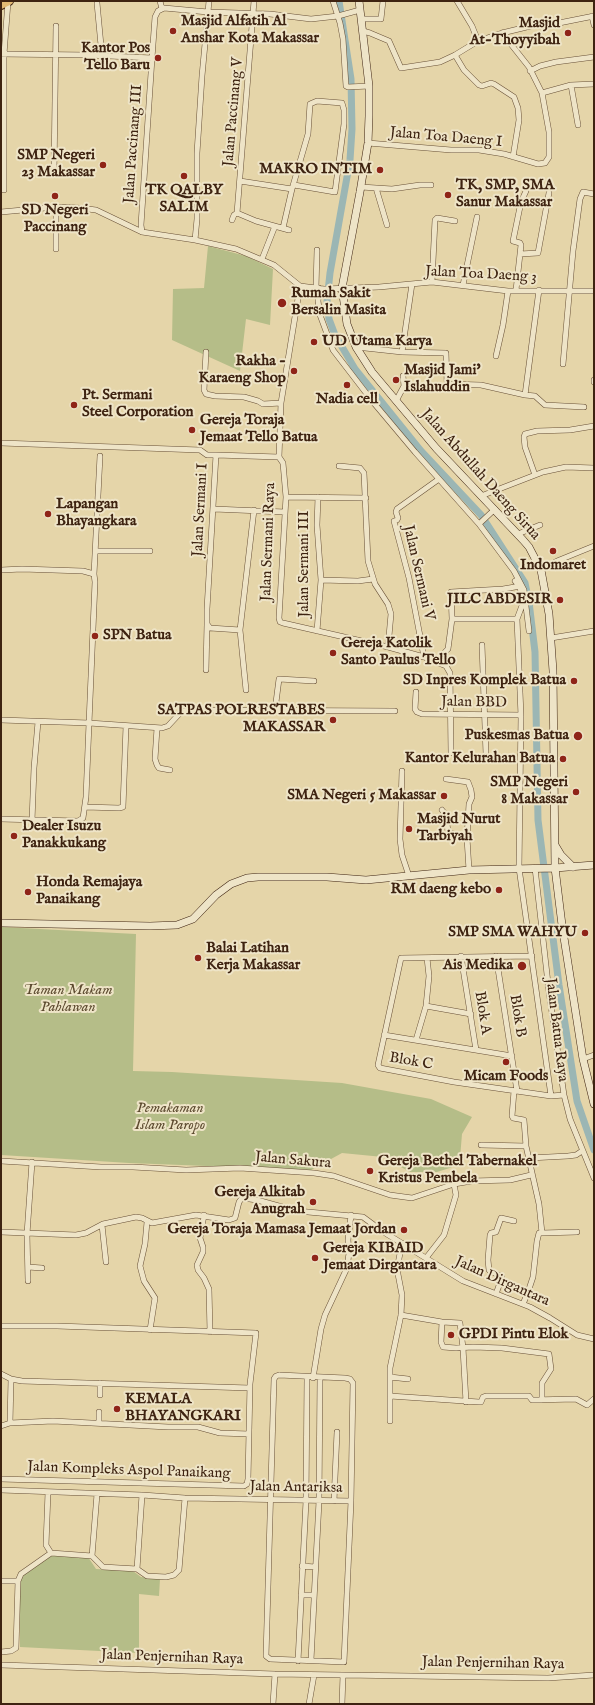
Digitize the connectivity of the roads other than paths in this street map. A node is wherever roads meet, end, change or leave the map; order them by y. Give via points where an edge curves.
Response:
1 (160, 1) edge
2 (209, 1) edge
3 (254, 1) edge
4 (333, 1) edge
5 (359, 1) edge
6 (383, 1) edge
7 (456, 1) edge
8 (5, 3) edge
9 (98, 3) dead end
10 (162, 9) junction
11 (357, 10) junction
12 (208, 12) junction
13 (254, 13) junction
14 (339, 15) junction
15 (593, 16) edge
16 (361, 19) junction
17 (594, 25) edge
18 (56, 26) dead end
19 (363, 31) junction
20 (502, 33) junction
21 (478, 41) junction
22 (3, 54) edge
23 (56, 55) junction
24 (102, 56) junction
25 (455, 56) junction
26 (594, 57) edge
27 (152, 58) junction
28 (530, 71) junction
29 (594, 84) edge
30 (571, 85) junction
31 (368, 86) junction
32 (542, 92) junction
33 (578, 124) dead end
34 (368, 142) junction
35 (513, 157) junction
36 (54, 173) dead end
37 (240, 181) junction
38 (431, 185) dead end
39 (293, 187) junction
40 (361, 187) junction
41 (376, 188) junction
42 (4, 190) dead end
43 (526, 191) dead end
44 (549, 193) dead end
45 (594, 193) edge
46 (56, 206) junction
47 (1, 212) edge
48 (238, 213) junction
49 (477, 216) dead end
50 (232, 220) dead end
51 (455, 222) dead end
52 (387, 225) dead end
53 (275, 226) junction
54 (283, 228) junction
55 (289, 230) dead end
56 (142, 232) junction
57 (196, 240) junction
58 (56, 249) dead end
59 (317, 250) dead end
60 (520, 254) junction
61 (262, 259) junction
62 (432, 282) junction
63 (412, 284) junction
64 (463, 285) junction
65 (300, 286) junction
66 (320, 288) junction
67 (340, 288) junction
68 (516, 290) junction
69 (539, 290) junction
70 (570, 290) junction
71 (508, 291) junction
72 (594, 291) edge
73 (356, 347) junction
74 (206, 352) dead end
75 (402, 352) junction
76 (496, 356) dead end
77 (563, 364) dead end
78 (403, 376) dead end
79 (525, 395) junction
80 (396, 401) junction
81 (281, 403) junction
82 (584, 407) dead end
83 (594, 426) edge
84 (1, 443) edge
85 (216, 455) junction
86 (100, 456) dead end
87 (279, 457) junction
88 (338, 466) dead end
89 (594, 468) edge
90 (535, 475) junction
91 (439, 479) junction
92 (481, 496) junction
93 (286, 497) junction
94 (318, 497) junction
95 (366, 498) junction
96 (214, 509) junction
97 (254, 510) junction
98 (494, 511) junction
99 (285, 512) junction
100 (481, 522) junction
101 (540, 525) dead end
102 (518, 534) junction
103 (594, 546) edge
104 (96, 551) junction
105 (150, 551) dead end
106 (1, 570) edge
107 (541, 570) junction
108 (94, 574) junction
109 (373, 579) junction
110 (321, 580) junction
111 (515, 581) dead end
112 (521, 586) junction
113 (452, 619) junction
114 (518, 621) junction
115 (528, 623) junction
116 (209, 626) junction
117 (240, 630) junction
118 (528, 630) dead end
119 (317, 631) junction
120 (594, 631) edge
121 (551, 638) junction
122 (482, 645) dead end
123 (388, 648) junction
124 (424, 657) junction
125 (442, 664) junction
126 (206, 670) dead end
127 (314, 681) dead end
128 (246, 690) dead end
129 (416, 692) dead end
130 (275, 710) junction
131 (395, 711) dead end
132 (451, 715) junction
133 (486, 715) junction
134 (521, 715) junction
135 (1, 720) edge
136 (38, 722) junction
137 (89, 723) junction
138 (126, 726) junction
139 (157, 728) junction
140 (451, 753) dead end
141 (486, 754) dead end
142 (170, 770) dead end
143 (402, 771) dead end
144 (446, 779) dead end
145 (85, 807) junction
146 (442, 810) dead end
147 (1, 819) edge
148 (32, 820) junction
149 (467, 838) junction
150 (554, 843) junction
151 (594, 865) edge
152 (573, 867) junction
153 (520, 868) junction
154 (536, 868) junction
155 (553, 868) junction
156 (469, 870) junction
157 (409, 876) junction
158 (1, 923) edge
159 (461, 956) junction
160 (496, 956) junction
161 (532, 956) junction
162 (427, 958) junction
163 (426, 1006) junction
164 (470, 1014) junction
165 (384, 1035) junction
166 (416, 1040) junction
167 (476, 1050) junction
168 (594, 1055) edge
169 (512, 1056) junction
170 (583, 1059) junction
171 (591, 1079) edge
172 (516, 1091) junction
173 (564, 1095) junction
174 (551, 1096) junction
175 (594, 1104) edge
176 (481, 1145) dead end
177 (526, 1146) junction
178 (582, 1151) junction
179 (529, 1158) junction
180 (1, 1161) edge
181 (32, 1162) junction
182 (531, 1175) junction
183 (594, 1178) edge
184 (454, 1184) junction
185 (204, 1215) junction
186 (351, 1215) junction
187 (514, 1221) dead end
188 (147, 1222) junction
189 (102, 1225) junction
190 (1, 1232) edge
191 (577, 1232) dead end
192 (542, 1233) junction
193 (27, 1234) junction
194 (402, 1243) junction
195 (426, 1258) junction
196 (106, 1262) dead end
197 (28, 1267) junction
198 (42, 1268) dead end
199 (28, 1281) dead end
200 (496, 1294) junction
201 (523, 1304) junction
202 (401, 1315) junction
203 (442, 1322) junction
204 (1, 1326) edge
205 (150, 1330) junction
206 (210, 1332) junction
207 (594, 1339) edge
208 (463, 1348) junction
209 (1, 1374) edge
210 (390, 1377) junction
211 (307, 1378) junction
212 (313, 1378) junction
213 (320, 1378) junction
214 (11, 1379) junction
215 (408, 1379) dead end
216 (100, 1383) junction
217 (250, 1388) junction
218 (100, 1395) dead end
219 (390, 1396) junction
220 (594, 1399) edge
221 (542, 1400) junction
222 (466, 1402) junction
223 (99, 1412) dead end
224 (390, 1421) dead end
225 (10, 1422) junction
226 (99, 1423) junction
227 (1, 1426) edge
228 (337, 1432) dead end
229 (249, 1434) junction
230 (1, 1479) edge
231 (1, 1490) edge
232 (48, 1492) junction
233 (97, 1494) junction
234 (142, 1495) junction
235 (185, 1498) junction
236 (271, 1500) junction
237 (306, 1501) junction
238 (319, 1501) junction
239 (334, 1501) junction
240 (351, 1501) junction
241 (51, 1553) junction
242 (92, 1556) junction
243 (302, 1566) junction
244 (315, 1567) junction
245 (137, 1569) junction
246 (1, 1581) edge
247 (18, 1581) junction
248 (301, 1595) junction
249 (314, 1595) junction
250 (1, 1652) edge
251 (311, 1660) junction
252 (298, 1661) junction
253 (1, 1665) edge
254 (275, 1674) junction
255 (314, 1675) junction
256 (343, 1675) junction
257 (594, 1675) edge
258 (273, 1704) edge
259 (309, 1704) edge
260 (342, 1704) edge

1 - 10 street
2 - 12 street
3 - 13 street, Jalan Paccinang V
4 - 14 street
5 - 11 main road, Jalan Abdullah Daeng Sirua
6 - 16 street via 381,19
7 - 21 street
8 - 22 street
9 - 24 street
10 - 12 street
10 - 27 street, Jalan Paccinang III via 156,12
11 - 14 street
11 - 16 main road, Jalan Abdullah Daeng Sirua
12 - 13 street
12 - 57 street via 202,76
13 - 14 street via 311,19
13 - 37 street, Jalan Paccinang V
14 - 31 street via 346,86
15 - 17 street
15 - 20 street
16 - 19 main road, Jalan Abdullah Daeng Sirua
18 - 23 street
19 - 25 street via 389,41 400,68 440,62
19 - 31 main road, Jalan Abdullah Daeng Sirua
20 - 21 street
20 - 28 street via 508,44 523,58
21 - 25 street
22 - 23 street
22 - 42 street
23 - 24 street
23 - 36 street
24 - 27 street
25 - 35 street via 479,85 494,84 514,97 519,120
26 - 28 street via 556,62
27 - 56 street, Jalan Paccinang III
28 - 32 street
29 - 30 street
30 - 32 street
30 - 33 street
31 - 34 main road, Jalan Abdullah Daeng Sirua
32 - 35 street, Jalan Toa Daeng I via 549,132 549,157 545,163 538,164
34 - 35 street, Jalan Toa Daeng I via 451,150 480,150
34 - 40 main road, Jalan Abdullah Daeng Sirua
37 - 39 street
37 - 48 street, Jalan Paccinang V
38 - 41 street
39 - 39 street via 335,192 344,124 342,103 310,104 308,134
39 - 54 street
40 - 41 street
40 - 67 main road, Jalan Abdullah Daeng Sirua
41 - 52 street
43 - 60 street via 521,202 513,241 520,243
44 - 60 street via 538,253
45 - 70 street via 583,192 580,199
46 - 47 street
46 - 56 street via 96,210
46 - 58 street
48 - 50 street
48 - 53 street
49 - 64 street
51 - 62 street via 437,218 435,220
53 - 54 street
53 - 61 street
54 - 55 street
56 - 57 street
57 - 61 street via 223,245
59 - 66 street
60 - 68 street
61 - 65 street via 282,270
62 - 63 street, Jalan Toa Daeng 3
62 - 64 street, Jalan Toa Daeng 3
63 - 67 street, Jalan Toa Daeng 3
63 - 75 street
64 - 71 street, Jalan Toa Daeng 3
65 - 66 street, Jalan Toa Daeng 3
65 - 81 street, Jalan Sermani Raya
66 - 67 street, Jalan Toa Daeng 3
66 - 91 street via 320,315 333,350 373,402
67 - 73 main road, Jalan Abdullah Daeng Sirua via 347,324
68 - 69 street, Jalan Toa Daeng 3
68 - 71 street, Jalan Toa Daeng 3
69 - 70 street, Jalan Toa Daeng 3
69 - 79 street
70 - 72 street, Jalan Toa Daeng 3
70 - 77 street
71 - 76 street
73 - 75 street
73 - 80 main road, Jalan Abdullah Daeng Sirua via 372,372
74 - 81 street via 206,394 244,397 263,404
75 - 79 street via 447,353 447,384 482,385
78 - 80 street via 404,386
79 - 82 street via 534,396 545,405
80 - 92 main road, Jalan Abdullah Daeng Sirua
81 - 87 street, Jalan Sermani Raya
83 - 90 street via 526,434 525,447
84 - 85 street via 200,450 207,455
85 - 87 street, Jalan Sermani I
85 - 96 street, Jalan Sermani I
86 - 104 street
87 - 93 street, Jalan Sermani Raya via 283,463
88 - 95 street via 362,469
89 - 90 street via 566,467
90 - 92 street
91 - 100 street
91 - 124 street, Jalan Sermani V via 397,509 398,518 394,521 409,578
92 - 98 main road, Jalan Abdullah Daeng Sirua
93 - 94 street
93 - 99 street, Jalan Sermani Raya
94 - 95 street
94 - 110 street, Jalan Sermani III via 317,525
95 - 109 street via 368,556
96 - 97 street
96 - 116 street, Jalan Sermani I via 207,609
97 - 99 street
97 - 117 street
98 - 100 street
98 - 102 main road, Jalan Abdullah Daeng Sirua
99 - 119 street, Jalan Sermani Raya via 280,622
100 - 112 street via 514,571
101 - 102 street
102 - 107 main road, Jalan Abdullah Daeng Sirua via 529,547
103 - 107 street via 556,561
104 - 105 street
104 - 108 street
106 - 108 street via 83,571
107 - 121 main road, Jalan Abdullah Daeng Sirua
108 - 137 street
109 - 110 street via 350,582
109 - 123 street via 391,614
110 - 119 street, Jalan Sermani III
111 - 112 street
112 - 113 street via 451,592
112 - 114 street, Jalan Batua Raya via 523,603
112 - 115 street
113 - 114 street
113 - 125 street via 448,649
114 - 115 street
114 - 134 street, Jalan Batua Raya
115 - 118 street
116 - 117 street
116 - 126 street, Jalan Sermani I
117 - 128 street
119 - 123 street, Jalan Sermani Raya
120 - 121 street
121 - 150 main road, Jalan Abdullah Daeng Sirua
122 - 133 street
123 - 124 street, Jalan Sermani Raya
124 - 125 street, Jalan Sermani Raya
125 - 132 street, Jalan Sermani Raya via 450,671
127 - 130 street via 279,679
129 - 132 street, Jalan BBD via 414,709 417,712
130 - 131 street
130 - 139 street via 185,711 178,714 168,726
132 - 133 street, Jalan BBD
132 - 140 street
133 - 134 street, Jalan BBD
133 - 141 street
134 - 153 street, Jalan Batua Raya
135 - 136 street
136 - 137 street
136 - 148 street
137 - 138 street
137 - 145 street
138 - 139 street
138 - 145 street via 123,807
139 - 142 street via 157,765 159,768
143 - 157 street via 400,839
144 - 149 street via 468,782 472,797 469,804
145 - 148 street via 81,820
146 - 149 street via 446,815 448,832
147 - 148 street
149 - 156 street
150 - 152 main road
150 - 155 main road, Jalan Abdullah Daeng Sirua
151 - 152 main road
152 - 155 main road
153 - 154 main road
153 - 156 main road
153 - 161 street, Jalan Batua Raya
154 - 155 main road
154 - 173 street via 549,992
155 - 170 main road, Jalan Abdullah Daeng Sirua
156 - 157 main road
157 - 158 main road via 366,880 327,877 248,878 224,888 193,919 177,925
159 - 160 street
159 - 162 street
159 - 164 street, Blok A
160 - 161 street
160 - 169 street, Blok B
161 - 174 street, Jalan Batua Raya
162 - 163 street via 429,976
162 - 165 street, Blok C via 400,958
163 - 164 street
163 - 166 street
164 - 167 street, Blok A
165 - 166 street, Blok B
165 - 172 street, Blok C via 378,1065 380,1068
166 - 167 street, Blok B
167 - 169 street, Blok B
168 - 170 street
169 - 172 street, Blok B
170 - 171 main road, Jalan Abdullah Daeng Sirua
171 - 175 main road, Jalan Abdullah Daeng Sirua
172 - 174 street, Blok C
172 - 177 street, Blok B via 512,1116 524,1120
173 - 174 street, Jalan Batua Raya
173 - 178 street
176 - 177 street
177 - 179 street
178 - 179 street via 576,1155
178 - 183 street
179 - 182 street
180 - 181 street, Jalan Sakura
181 - 184 street, Jalan Sakura via 101,1167 133,1166 186,1170 240,1168 314,1173 334,1176 390,1195 412,1198
181 - 193 street
182 - 184 street, Jalan Sakura via 510,1180
182 - 192 street via 539,1204
184 - 195 street via 456,1195 444,1235
185 - 186 street, Jalan Dirgantara via 232,1220 242,1198 297,1211
185 - 188 street, Jalan Dirgantara
185 - 206 street via 200,1238 203,1252 197,1265 209,1289
186 - 194 street, Jalan Dirgantara via 363,1217
186 - 212 street via 347,1268 325,1315
187 - 200 street via 500,1218 496,1232 490,1235 489,1270 502,1277
188 - 189 street, Jalan Dirgantara via 136,1217
188 - 205 street via 140,1266 144,1281 155,1298
189 - 193 street, Jalan Dirgantara via 76,1235
189 - 196 street
190 - 193 street, Jalan Dirgantara
191 - 192 street
192 - 201 street via 539,1233 530,1286
193 - 197 street
194 - 195 street, Jalan Dirgantara
194 - 202 street via 397,1263 402,1295
195 - 200 street, Jalan Dirgantara via 463,1281
197 - 198 street
197 - 199 street
200 - 201 street, Jalan Dirgantara
201 - 207 street, Jalan Dirgantara via 577,1335
202 - 203 street
202 - 210 street
203 - 208 street via 460,1323
203 - 208 street via 442,1346
204 - 205 street
205 - 206 street
206 - 217 street, Jalan Kompleks Aspol Panaikang via 256,1333
208 - 221 street via 502,1348 548,1354 551,1369 542,1383
208 - 222 street
209 - 214 street
210 - 215 street
210 - 219 street
211 - 212 street
211 - 236 street via 276,1376 274,1379
211 - 237 street
212 - 213 street
213 - 238 street
213 - 240 street via 345,1378 353,1382
214 - 216 street via 55,1383
214 - 225 street
216 - 217 street
216 - 218 street
217 - 229 street, Jalan Kompleks Aspol Panaikang
219 - 222 street
219 - 224 street
220 - 221 street via 587,1405 576,1399
221 - 222 street via 532,1400 529,1396 486,1396 482,1397 481,1402
223 - 226 street
225 - 226 street
225 - 227 street
226 - 229 street via 198,1427 220,1433
228 - 239 street
229 - 230 street, Jalan Kompleks Aspol Panaikang via 248,1479 244,1486
231 - 232 street, Jalan Antariksa
232 - 233 street, Jalan Antariksa
232 - 241 street via 46,1545
233 - 234 street, Jalan Antariksa
233 - 242 street
234 - 235 street, Jalan Antariksa
234 - 245 street
235 - 236 street, Jalan Antariksa
235 - 245 street via 179,1570 174,1575 166,1577 147,1576
236 - 237 street, Jalan Antariksa
236 - 252 street via 265,1652 270,1659
237 - 238 street, Jalan Antariksa
237 - 243 street
238 - 239 street, Jalan Antariksa
238 - 244 street
239 - 240 street, Jalan Antariksa
240 - 251 street via 346,1660
241 - 242 street
241 - 247 street via 21,1574
242 - 245 street via 102,1567
243 - 244 street
243 - 248 street
244 - 249 street
246 - 247 street
247 - 250 street via 16,1648
248 - 249 street
248 - 252 street
249 - 251 street
251 - 252 street
253 - 254 street, Jalan Penjernihan Raya
254 - 255 street, Jalan Penjernihan Raya
254 - 258 street
255 - 256 street, Jalan Penjernihan Raya
255 - 259 street
256 - 257 street, Jalan Penjernihan Raya via 548,1678
256 - 260 street

